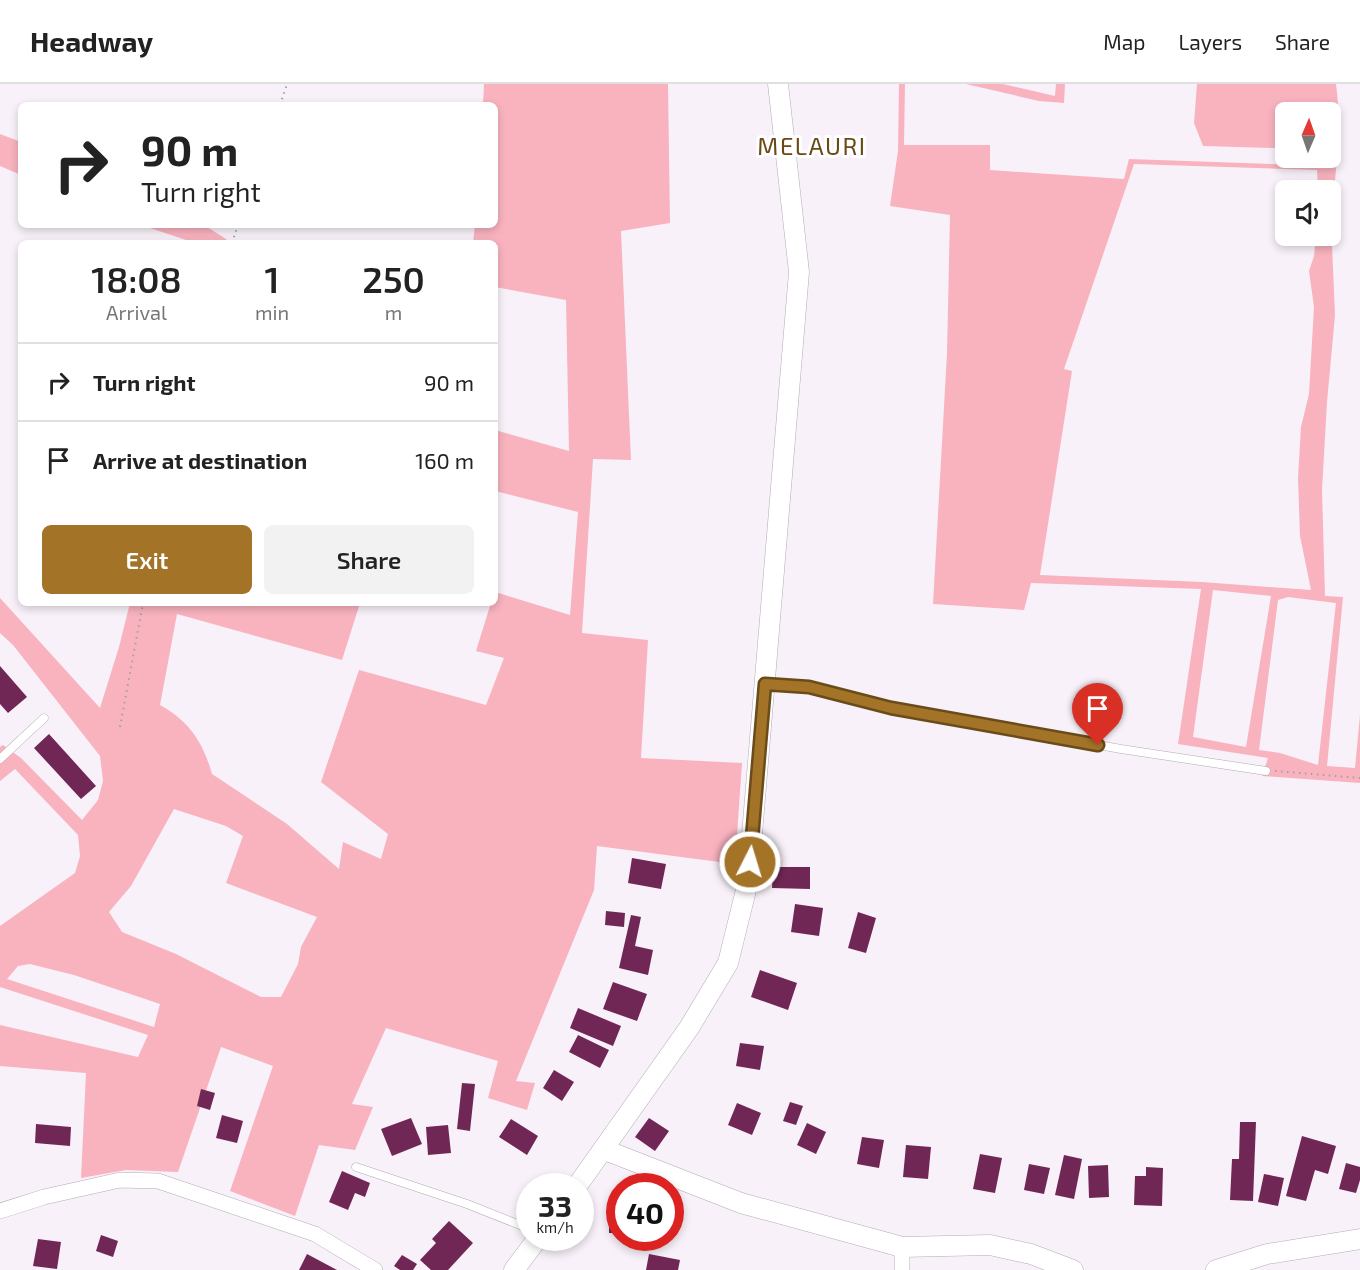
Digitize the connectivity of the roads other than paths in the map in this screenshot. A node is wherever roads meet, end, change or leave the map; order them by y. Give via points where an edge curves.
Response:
1 (778, 84) edge
2 (765, 684) junction
3 (44, 718) dead end
4 (0, 759) edge
5 (1266, 771) road end
6 (605, 1150) junction
7 (356, 1167) dead end
8 (587, 1173) edge
9 (0, 1211) edge
10 (516, 1223) edge
11 (1360, 1239) edge
12 (902, 1247) junction
13 (528, 1251) edge
14 (375, 1270) edge
15 (514, 1270) edge
16 (902, 1270) edge
17 (1073, 1270) edge
18 (1216, 1270) edge

1 - 2 street via 799,272
2 - 5 lane via 809,687 891,708
2 - 6 street via 748,882 728,963 689,1028
3 - 4 lane
6 - 8 street
6 - 12 street via 741,1203
7 - 10 lane
9 - 14 street via 120,1180 158,1181 315,1234
11 - 18 street via 1267,1254
12 - 16 street
12 - 17 street via 990,1245 1031,1254
13 - 15 street

